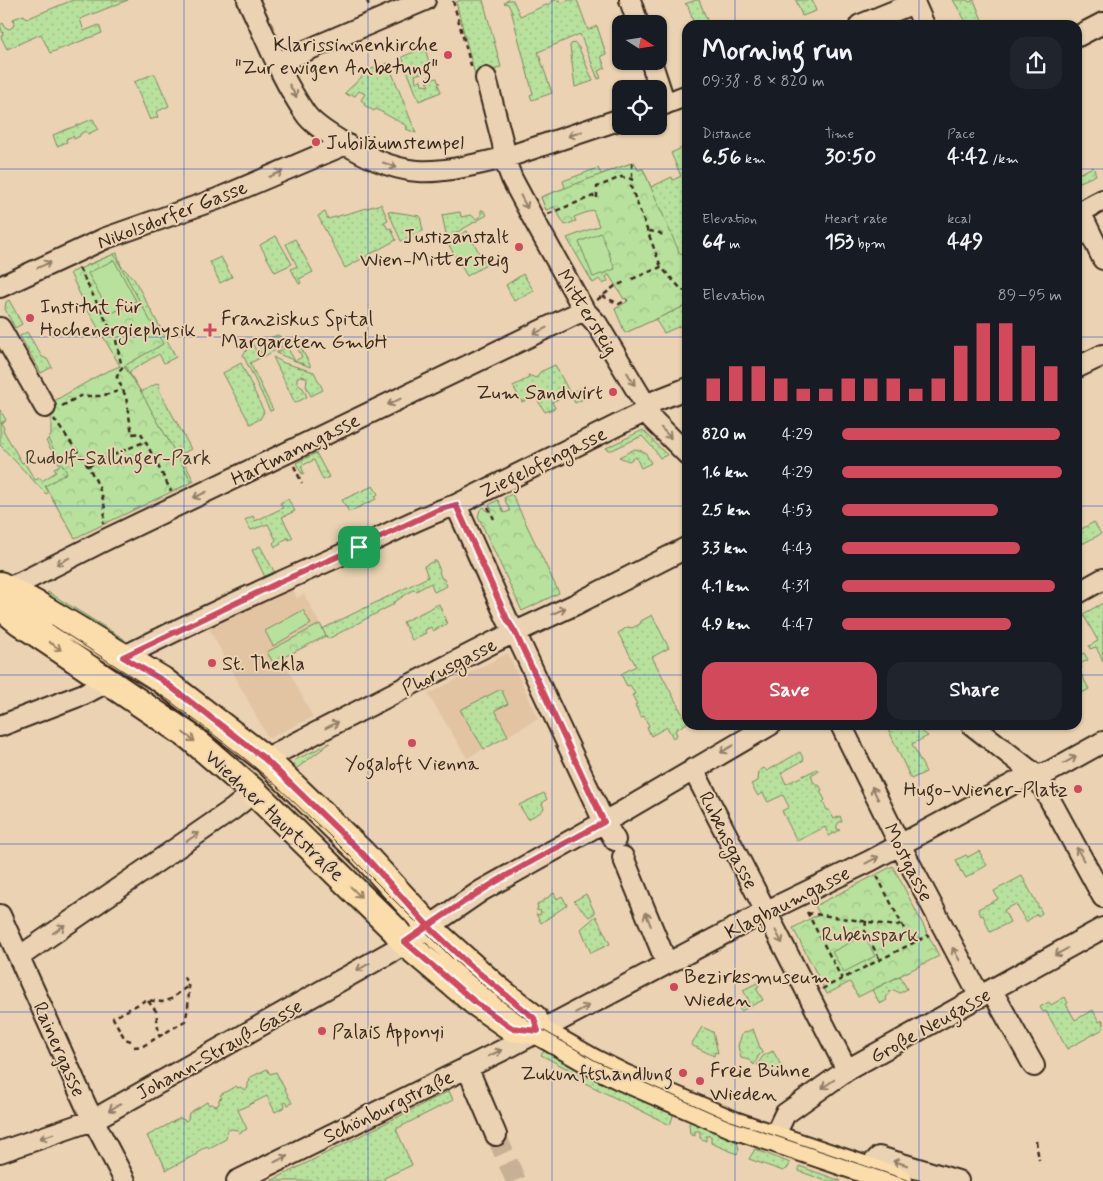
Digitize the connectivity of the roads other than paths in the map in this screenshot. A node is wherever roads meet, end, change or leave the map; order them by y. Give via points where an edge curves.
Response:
1 (248, 0) edge
2 (426, 0) edge
3 (630, 0) edge
4 (914, 2) edge
5 (635, 15) edge
6 (872, 20) edge
7 (922, 20) edge
8 (1103, 23) edge
9 (1082, 34) edge
10 (277, 64) junction
11 (480, 78) road end
12 (682, 97) edge
13 (667, 103) edge
14 (612, 122) edge
15 (346, 144) junction
16 (504, 158) junction
17 (1103, 200) edge
18 (1082, 210) edge
19 (1082, 220) edge
20 (1103, 259) edge
21 (0, 287) edge
22 (589, 307) junction
23 (0, 328) edge
24 (1103, 355) edge
25 (1082, 365) edge
26 (682, 390) edge
27 (647, 408) junction
28 (48, 410) road end
29 (682, 449) edge
30 (456, 505) junction
31 (682, 550) edge
32 (1103, 579) edge
33 (1082, 591) edge
34 (2, 593) edge
35 (515, 632) junction
36 (123, 657) junction
37 (107, 682) junction
38 (0, 726) edge
39 (761, 730) edge
40 (843, 730) edge
41 (978, 730) edge
42 (1103, 742) edge
43 (265, 759) junction
44 (693, 769) junction
45 (1037, 776) junction
46 (254, 792) junction
47 (604, 822) junction
48 (900, 845) junction
49 (1103, 897) edge
50 (765, 912) junction
51 (0, 915) edge
52 (428, 926) junction
53 (1103, 928) edge
54 (405, 942) junction
55 (19, 956) junction
56 (667, 964) junction
57 (986, 994) junction
58 (538, 1031) junction
59 (1034, 1066) dead end
60 (467, 1067) junction
61 (847, 1070) junction
62 (93, 1120) junction
63 (496, 1135) tunnel mouth
64 (773, 1139) junction
65 (0, 1152) edge
66 (866, 1170) junction
67 (125, 1181) edge
68 (237, 1181) edge
69 (899, 1181) edge
70 (958, 1181) edge

1 - 10 street
2 - 10 street
3 - 5 street
4 - 6 street
4 - 7 street
8 - 9 street
10 -> 15 street via 305,114
11 - 16 street, Mittersteig via 503,144
12 - 13 street
14 -> 16 street
15 -> 16 street via 377,161 418,172
21 -> 15 street, Nikolsdorfer Gasse via 106,238 217,199
16 -> 22 street, Mittersteig via 534,220
17 - 18 street
19 - 20 street
22 -> 27 street, Mittersteig
22 -> 34 street, Hartmanngasse via 105,540
23 - 28 street
24 - 25 street
26 - 27 street, Ziegelofengasse via 655,401
27 -> 29 street, Mittersteig via 652,419
27 - 30 street, Ziegelofengasse
30 - 35 street
30 - 36 street, Ziegelofengasse via 438,510 280,582
35 -> 31 street, Phorusgasse
32 - 33 street
34 - 36 main road, Wiedner Hauptstraße
34 -> 37 main road, Wiedner Hauptstraße via 14,618
43 -> 35 street, Phorusgasse
35 - 47 street
36 - 43 main road, Wiedner Hauptstraße via 162,680
37 - 38 street
37 -> 46 main road, Wiedner Hauptstraße via 190,737
39 -> 44 street, Johann-Strauß-Gasse
48 -> 40 street, Mostgasse
41 - 45 street
45 -> 42 street, Klagbaumgasse
43 - 52 main road, Wiedner Hauptstraße via 363,854
44 - 47 street, Johann-Strauß-Gasse
44 - 50 street, Rubensgasse
45 - 48 street, Klagbaumgasse via 1020,780
49 -> 45 street
46 -> 54 main road, Wiedner Hauptstraße
55 -> 46 street
47 - 52 street, Johann-Strauß-Gasse via 481,891
56 -> 47 street via 619,849
50 -> 48 street, Klagbaumgasse via 803,904
57 -> 48 street, Mostgasse via 942,927
50 - 56 street, Klagbaumgasse
50 -> 61 street, Rubensgasse
51 - 55 street, Rainergasse
52 - 54 street, Johann-Strauß-Gasse
52 - 58 main road, Wiedner Hauptstraße via 534,1018
53 -> 57 street, Große Neugasse
54 - 58 main road, Wiedner Hauptstraße via 506,1024 512,1028
54 -> 62 street, Johann-Strauß-Gasse
55 - 62 street, Rainergasse
58 -> 56 street, Klagbaumgasse
57 - 59 street, Mostgasse
57 - 61 street, Große Neugasse
60 -> 58 street, Schönburgstraße
58 - 64 main road, Wiedner Hauptstraße via 622,1077
60 - 63 street
68 -> 60 street, Schönburgstraße
61 -> 64 street, Große Neugasse via 785,1114
62 -> 65 street, Johann-Strauß-Gasse
62 - 67 street, Rainergasse
64 - 66 main road, Wiedner Hauptstraße
66 - 69 main road, Wiedner Hauptstraße
70 -> 66 street via 879,1157

